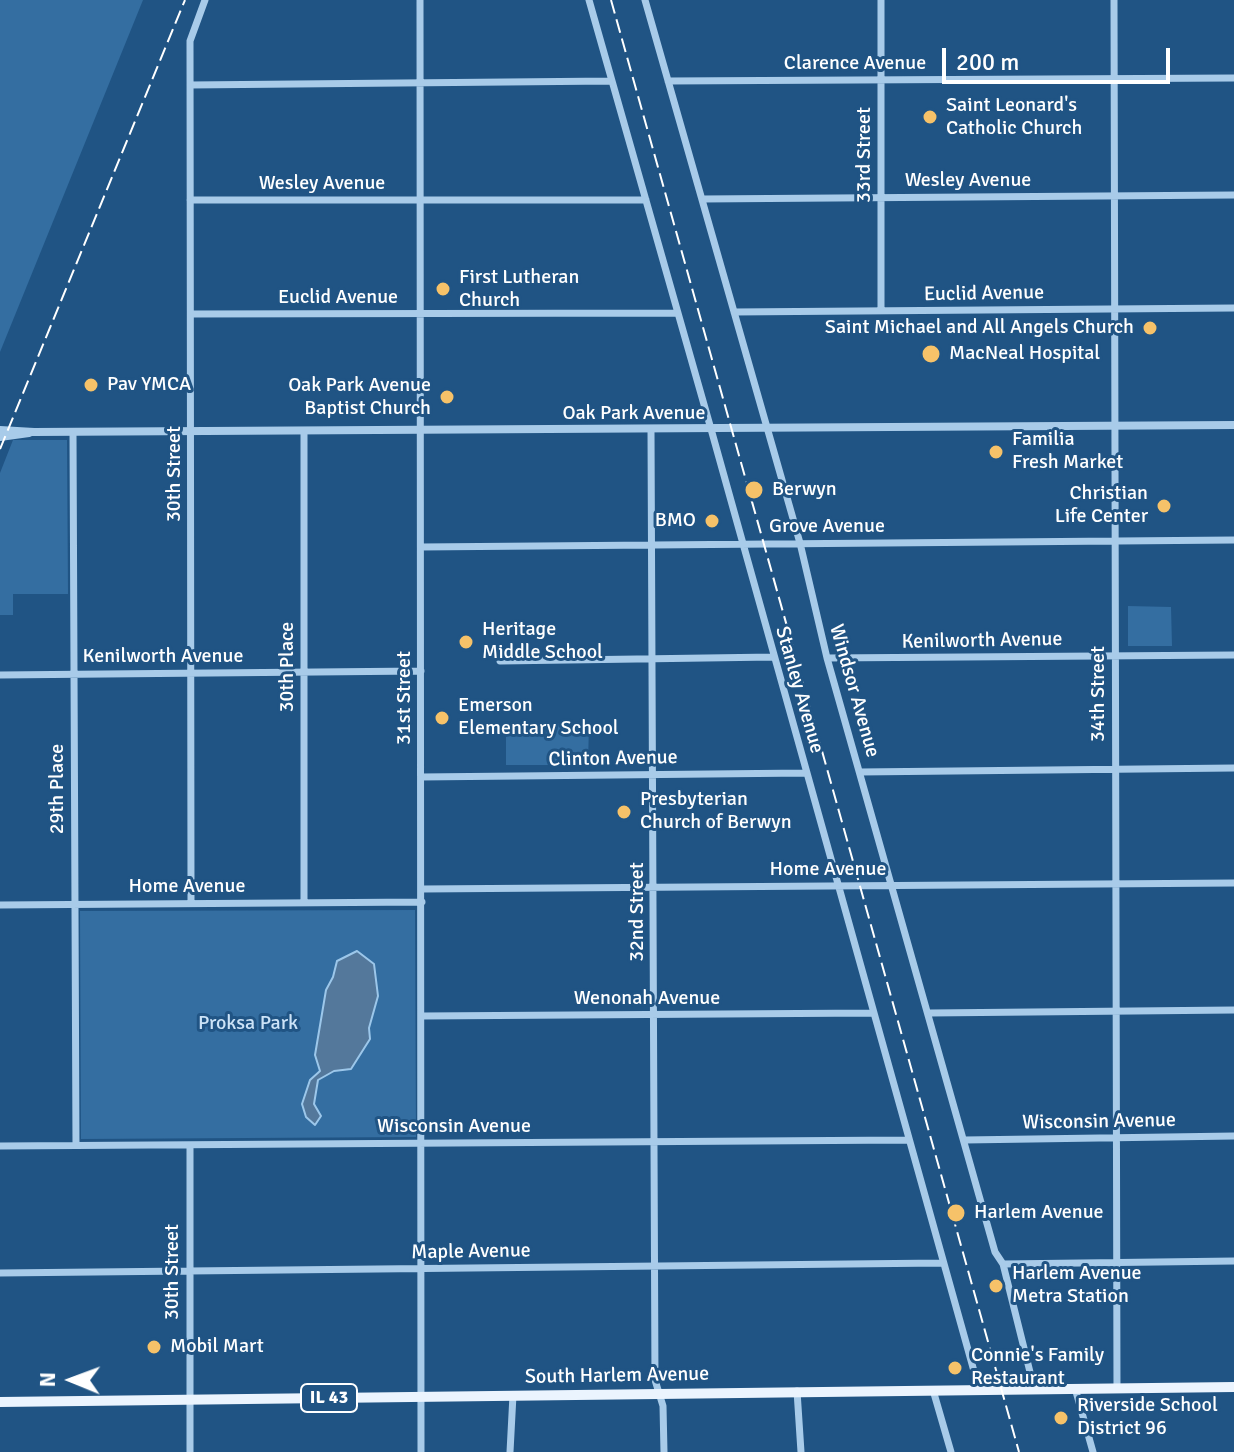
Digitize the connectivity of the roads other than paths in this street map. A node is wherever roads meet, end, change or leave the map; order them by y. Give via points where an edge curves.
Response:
1 (205, 0) edge
2 (420, 0) edge
3 (589, 0) edge
4 (645, 0) edge
5 (881, 0) edge
6 (1114, 0) edge
7 (1234, 78) edge
8 (1114, 79) junction
9 (881, 80) junction
10 (612, 81) junction
11 (668, 81) junction
12 (420, 83) junction
13 (190, 85) junction
14 (1234, 195) edge
15 (1114, 196) junction
16 (881, 197) junction
17 (702, 199) junction
18 (190, 200) junction
19 (421, 200) junction
20 (646, 200) junction
21 (1234, 308) edge
22 (1114, 309) junction
23 (881, 311) junction
24 (734, 312) junction
25 (421, 313) junction
26 (678, 313) junction
27 (191, 314) junction
28 (1234, 425) edge
29 (1115, 426) junction
30 (711, 429) junction
31 (768, 429) junction
32 (0, 430) edge
33 (651, 430) junction
34 (304, 431) junction
35 (421, 431) junction
36 (34, 432) junction
37 (73, 432) junction
38 (191, 432) junction
39 (0, 437) edge
40 (1234, 540) edge
41 (1115, 541) junction
42 (742, 543) junction
43 (800, 543) junction
44 (652, 544) junction
45 (421, 547) junction
46 (1234, 655) edge
47 (1115, 656) junction
48 (774, 657) junction
49 (827, 658) junction
50 (653, 659) junction
51 (500, 661) dead end
52 (421, 671) junction
53 (191, 673) junction
54 (303, 673) junction
55 (74, 674) junction
56 (0, 675) edge
57 (1234, 768) edge
58 (1116, 771) junction
59 (860, 772) junction
60 (806, 773) junction
61 (654, 774) junction
62 (421, 777) junction
63 (1234, 883) edge
64 (1117, 884) junction
65 (837, 886) junction
66 (892, 886) junction
67 (654, 888) junction
68 (422, 889) junction
69 (422, 902) junction
70 (191, 903) junction
71 (304, 903) junction
72 (74, 904) junction
73 (0, 905) edge
74 (1234, 1010) edge
75 (1117, 1011) junction
76 (873, 1013) junction
77 (930, 1013) junction
78 (654, 1015) junction
79 (422, 1016) junction
80 (1234, 1136) edge
81 (1117, 1138) junction
82 (907, 1140) junction
83 (965, 1140) junction
84 (654, 1141) junction
85 (422, 1143) junction
86 (76, 1145) junction
87 (190, 1145) junction
88 (0, 1146) edge
89 (1234, 1261) edge
90 (942, 1263) junction
91 (1117, 1263) junction
92 (1003, 1264) junction
93 (654, 1266) junction
94 (422, 1268) junction
95 (189, 1271) junction
96 (0, 1273) edge
97 (1234, 1387) edge
98 (1034, 1388) junction
99 (1075, 1388) junction
100 (1117, 1388) junction
101 (979, 1389) junction
102 (933, 1390) junction
103 (797, 1391) junction
104 (658, 1393) junction
105 (513, 1395) junction
106 (422, 1396) junction
107 (189, 1399) junction
108 (0, 1402) edge
109 (190, 1452) edge
110 (421, 1452) edge
111 (510, 1452) edge
112 (664, 1452) edge
113 (801, 1452) edge
114 (951, 1452) edge
115 (1093, 1452) edge

1 - 13 street, 30th Street via 190,41
2 - 12 street, 31st Street
3 - 10 street, Stanley Avenue
4 - 11 street, Windsor Avenue
5 - 9 street, 33rd Street
6 - 8 street, 34th Street
7 - 8 street, Clarence Avenue
8 - 9 street, Clarence Avenue
8 - 15 street, 34th Street
9 - 11 street, Clarence Avenue
9 - 16 street, 33rd Street
10 - 12 street
10 - 20 street, Stanley Avenue
11 - 17 street, Windsor Avenue
12 - 13 street
12 - 19 street, 31st Street
13 - 18 street, 30th Street
14 - 15 street, Wesley Avenue
15 - 16 street, Wesley Avenue
15 - 22 street, 34th Street
16 - 17 street, Wesley Avenue
16 - 23 street, 33rd Street
17 - 24 street, Windsor Avenue
18 - 19 street, Wesley Avenue
18 - 27 street, 30th Street
19 - 20 street, Wesley Avenue
19 - 25 street, 31st Street
20 - 26 street, Stanley Avenue
21 - 22 street, Euclid Avenue
22 - 23 street, Euclid Avenue
22 - 29 street, 34th Street
23 - 24 street, Euclid Avenue
24 - 31 street, Windsor Avenue
25 - 26 street, Euclid Avenue
25 - 27 street, Euclid Avenue
25 - 35 street, 31st Street
26 - 30 street, Stanley Avenue
27 - 38 street, 30th Street
28 - 29 street, Oak Park Avenue
29 - 31 street, Oak Park Avenue
29 - 41 street, 34th Street
30 - 31 street, Oak Park Avenue
30 - 33 street, Oak Park Avenue
30 - 42 street, Stanley Avenue
31 - 43 street, Windsor Avenue
32 - 36 street, Oak Park Avenue
33 - 35 street, Oak Park Avenue
33 - 44 street, 32nd Street
34 - 35 street, Oak Park Avenue
34 - 38 street, Oak Park Avenue
34 - 54 street, 30th Place
35 - 45 street, 31st Street
36 - 37 street, Oak Park Avenue
36 - 39 street, Oak Park Avenue
37 - 38 street, Oak Park Avenue
37 - 55 street, 29th Place
38 - 53 street, 30th Street
40 - 41 street, Grove Avenue
41 - 43 street, Grove Avenue
41 - 47 street, 34th Street
42 - 43 street, Grove Avenue
42 - 44 street, Grove Avenue
42 - 48 street, Stanley Avenue
43 - 49 street, Windsor Avenue
44 - 45 street, Grove Avenue
44 - 50 street, 32nd Street
45 - 52 street, 31st Street
46 - 47 street, Kenilworth Avenue
47 - 49 street, Kenilworth Avenue
47 - 58 street, 34th Street
48 - 50 street
48 - 60 street, Stanley Avenue
49 - 59 street, Windsor Avenue
50 - 51 street
50 - 61 street, 32nd Street
52 - 54 street, Kenilworth Avenue
52 - 62 street, 31st Street
53 - 54 street, Kenilworth Avenue
53 - 55 street, Kenilworth Avenue
53 - 70 street, 30th Street
54 - 71 street, 30th Place
55 - 56 street, Kenilworth Avenue
55 - 72 street, 29th Place
57 - 58 street
58 - 59 street
58 - 64 street, 34th Street
59 - 66 street, Windsor Avenue
60 - 61 street, Clinton Avenue
60 - 65 street, Stanley Avenue
61 - 62 street, Clinton Avenue
61 - 67 street, 32nd Street
62 - 68 street, 31st Street
63 - 64 street, Home Avenue
64 - 66 street, Home Avenue
64 - 75 street, 34th Street
65 - 66 street, Home Avenue
65 - 67 street, Home Avenue
65 - 76 street, Stanley Avenue
66 - 77 street, Windsor Avenue
67 - 68 street, Home Avenue
67 - 78 street, 32nd Street
68 - 69 street, 31st Street
69 - 71 street, Home Avenue
69 - 79 street, 31st Street
70 - 71 street, Home Avenue
70 - 72 street, Home Avenue
72 - 73 street, Home Avenue
72 - 86 street, 29th Place
74 - 75 street
75 - 77 street
75 - 81 street, 34th Street
76 - 78 street, Wenonah Avenue
76 - 82 street, Stanley Avenue
77 - 83 street, Windsor Avenue
78 - 79 street, Wenonah Avenue
78 - 84 street, 32nd Street
79 - 85 street, 31st Street
80 - 81 street, Wisconsin Avenue
81 - 83 street, Wisconsin Avenue
81 - 91 street, 34th Street
82 - 84 street, Wisconsin Avenue
82 - 90 street, Stanley Avenue
83 - 92 street, Windsor Avenue via 995,1252
84 - 85 street, Wisconsin Avenue
84 - 93 street, 32nd Street
85 - 87 street, Wisconsin Avenue
85 - 94 street, 31st Street
86 - 87 street, Wisconsin Avenue
86 - 88 street, Wisconsin Avenue
87 - 95 street, 30th Street
89 - 91 street
90 - 93 street, Maple Avenue
90 - 101 street, Stanley Avenue
91 - 92 street
91 - 100 street, 34th Street
92 - 98 street, Windsor Avenue
93 - 94 street, Maple Avenue
93 - 104 street, 32nd Street
94 - 95 street, Maple Avenue
94 - 106 street, 31st Street
95 - 96 street, Maple Avenue
95 - 107 street, 30th Street
97 - 100 main road, South Harlem Avenue / IL 43
98 - 99 main road, South Harlem Avenue / IL 43
98 - 101 main road, South Harlem Avenue / IL 43
99 - 100 main road, South Harlem Avenue / IL 43
99 - 115 street
101 - 102 main road, South Harlem Avenue / IL 43
102 - 103 main road, South Harlem Avenue / IL 43
102 - 114 street
103 - 104 main road, South Harlem Avenue / IL 43
103 - 113 street
104 - 105 main road, South Harlem Avenue / IL 43
104 - 112 street, 32nd Street
105 - 106 main road, South Harlem Avenue / IL 43
105 - 111 street
106 - 107 main road, South Harlem Avenue / IL 43
106 - 110 street, 31st Street
107 - 108 main road, South Harlem Avenue / IL 43
107 - 109 street, 30th Street

